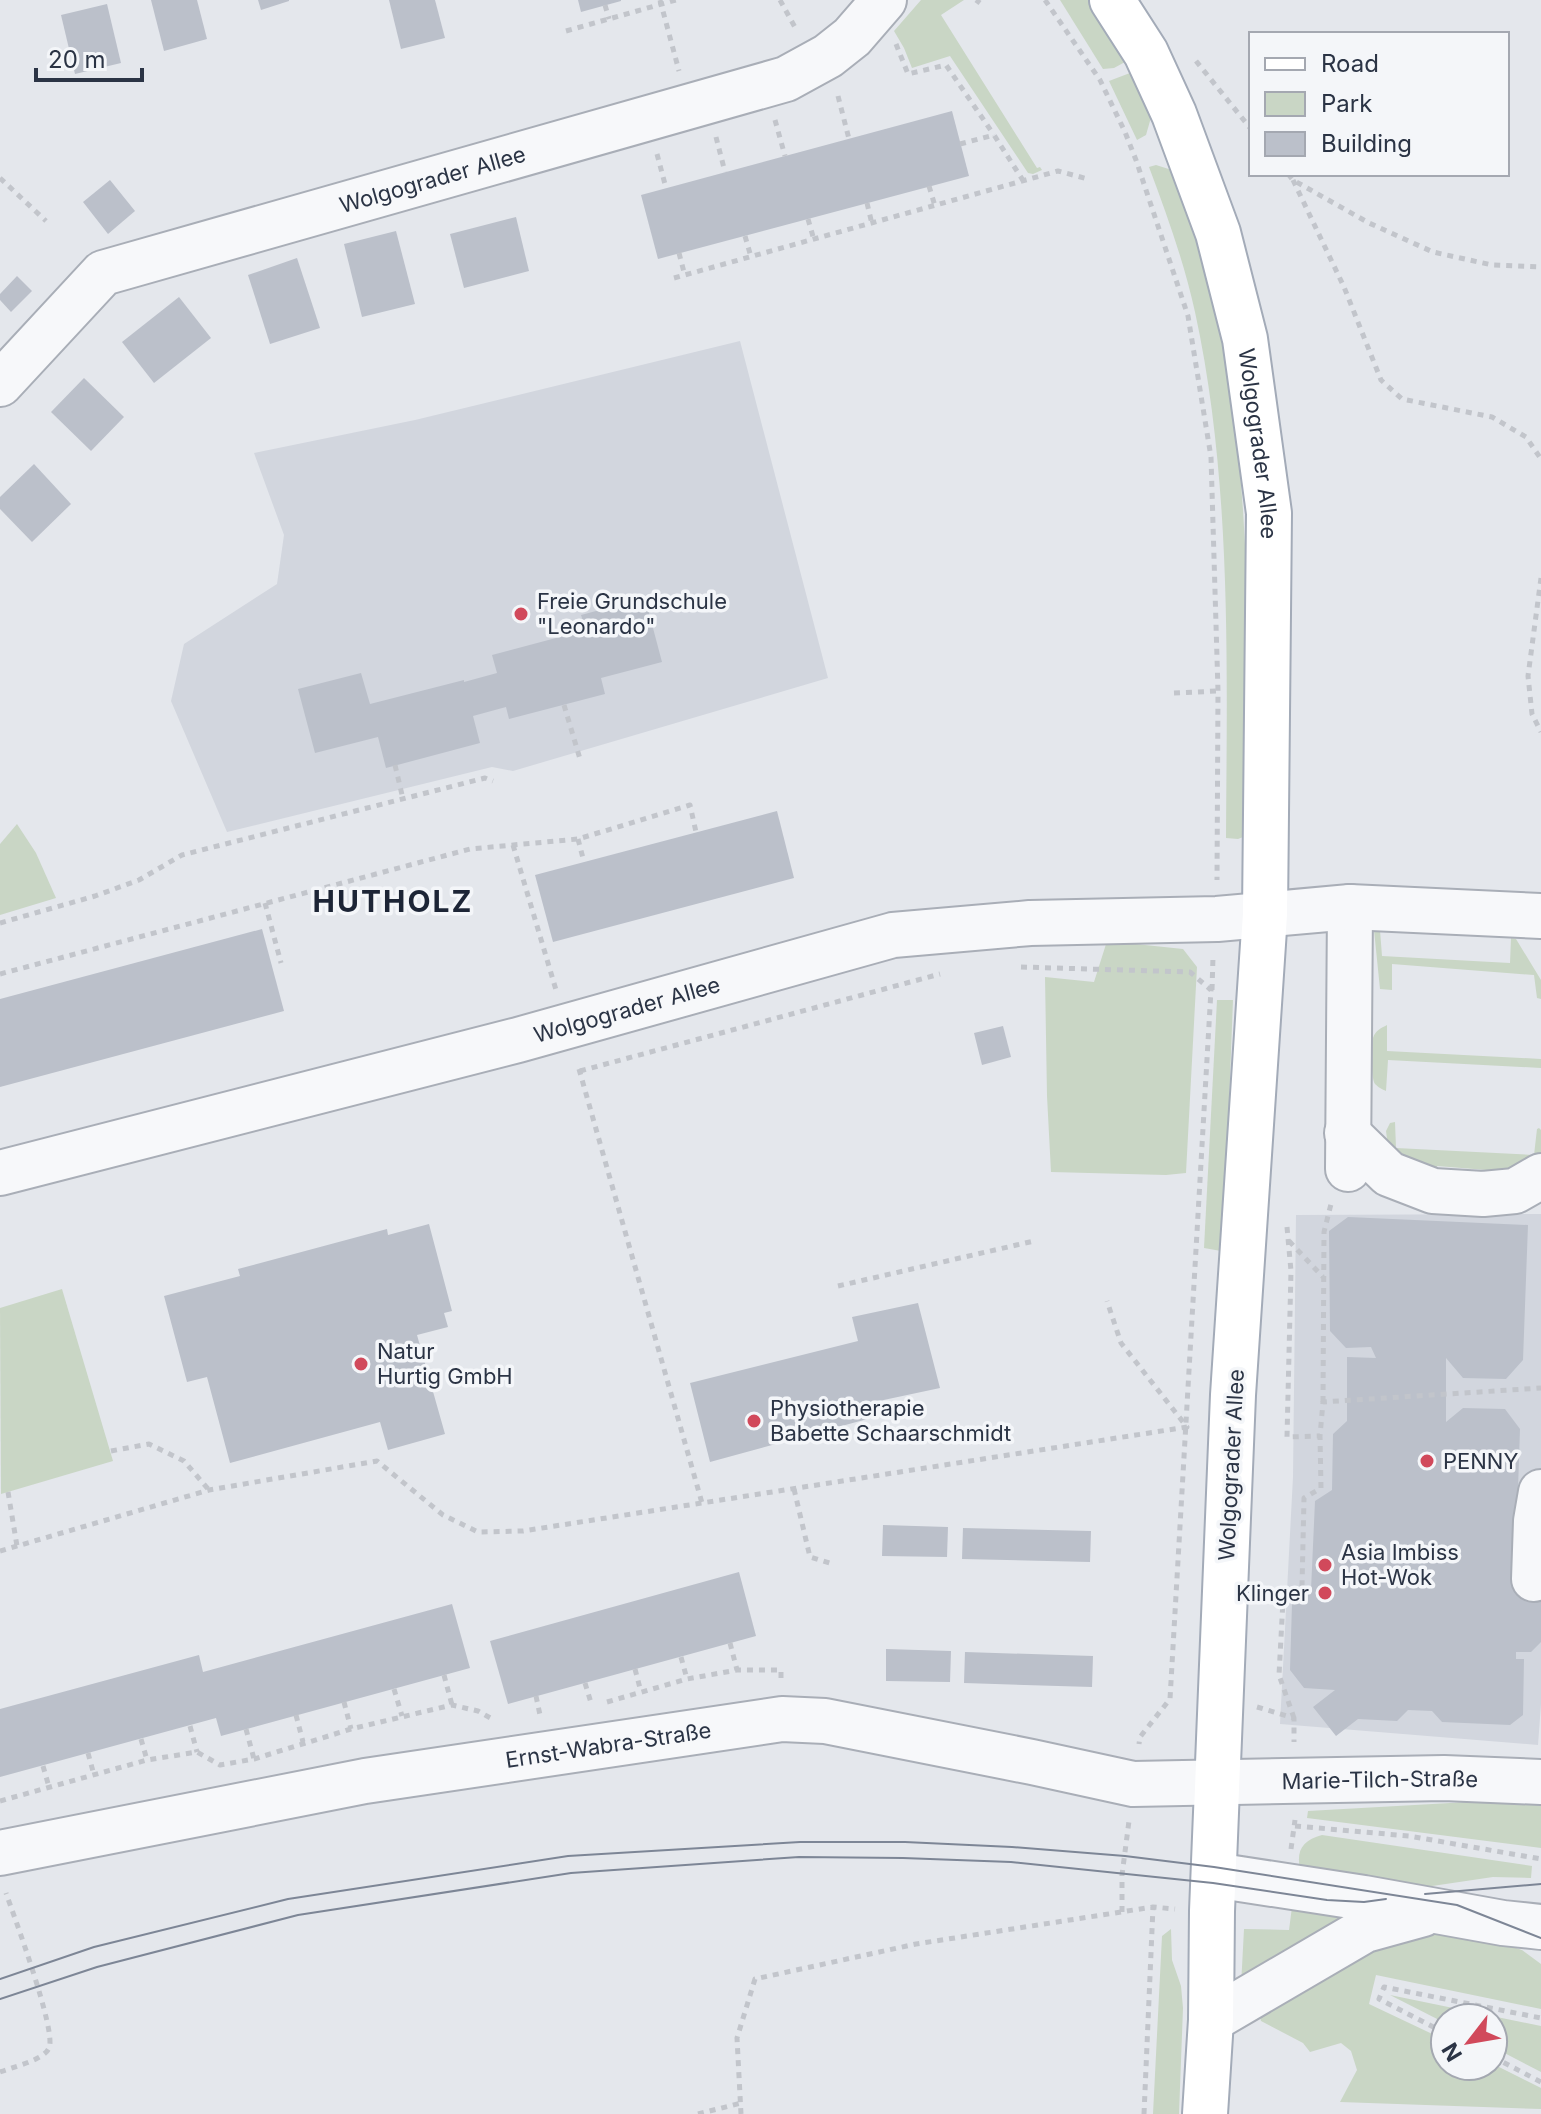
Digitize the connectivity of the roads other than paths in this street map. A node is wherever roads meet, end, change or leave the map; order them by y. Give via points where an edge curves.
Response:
1 (884, 0) edge
2 (1112, 0) edge
3 (0, 384) edge
4 (1350, 907) junction
5 (1265, 914) junction
6 (1541, 916) edge
7 (0, 1173) edge
8 (1541, 1176) edge
9 (1541, 1492) edge
10 (1534, 1579) dead end
11 (1217, 1782) junction
12 (1541, 1782) edge
13 (2, 1870) edge
14 (1213, 1893) junction
15 (1433, 1911) junction
16 (1541, 1927) edge
17 (1211, 2020) junction
18 (1205, 2114) edge

1 - 3 street, Wolgograder Allee via 852,37 786,79 103,273
2 - 5 main road, Wolgograder Allee via 1146,53 1174,114 1218,233 1245,339 1269,513
4 - 5 street
4 - 6 street
4 - 8 street via 1347,1151 1433,1191 1515,1191
5 - 7 street, Wolgograder Allee via 1030,923 893,935
5 - 11 main road, Wolgograder Allee via 1233,1395
9 - 10 street
11 - 12 street, Marie-Tilch-Straße
11 - 13 street, Ernst-Wabra-Straße via 1133,1784 825,1721 782,1719 365,1781
11 - 14 main road, Wolgograder Allee
14 - 15 street via 1284,1886
14 - 17 main road, Wolgograder Allee
15 - 16 street
15 - 17 street via 1365,1930
17 - 18 main road, Wolgograder Allee

